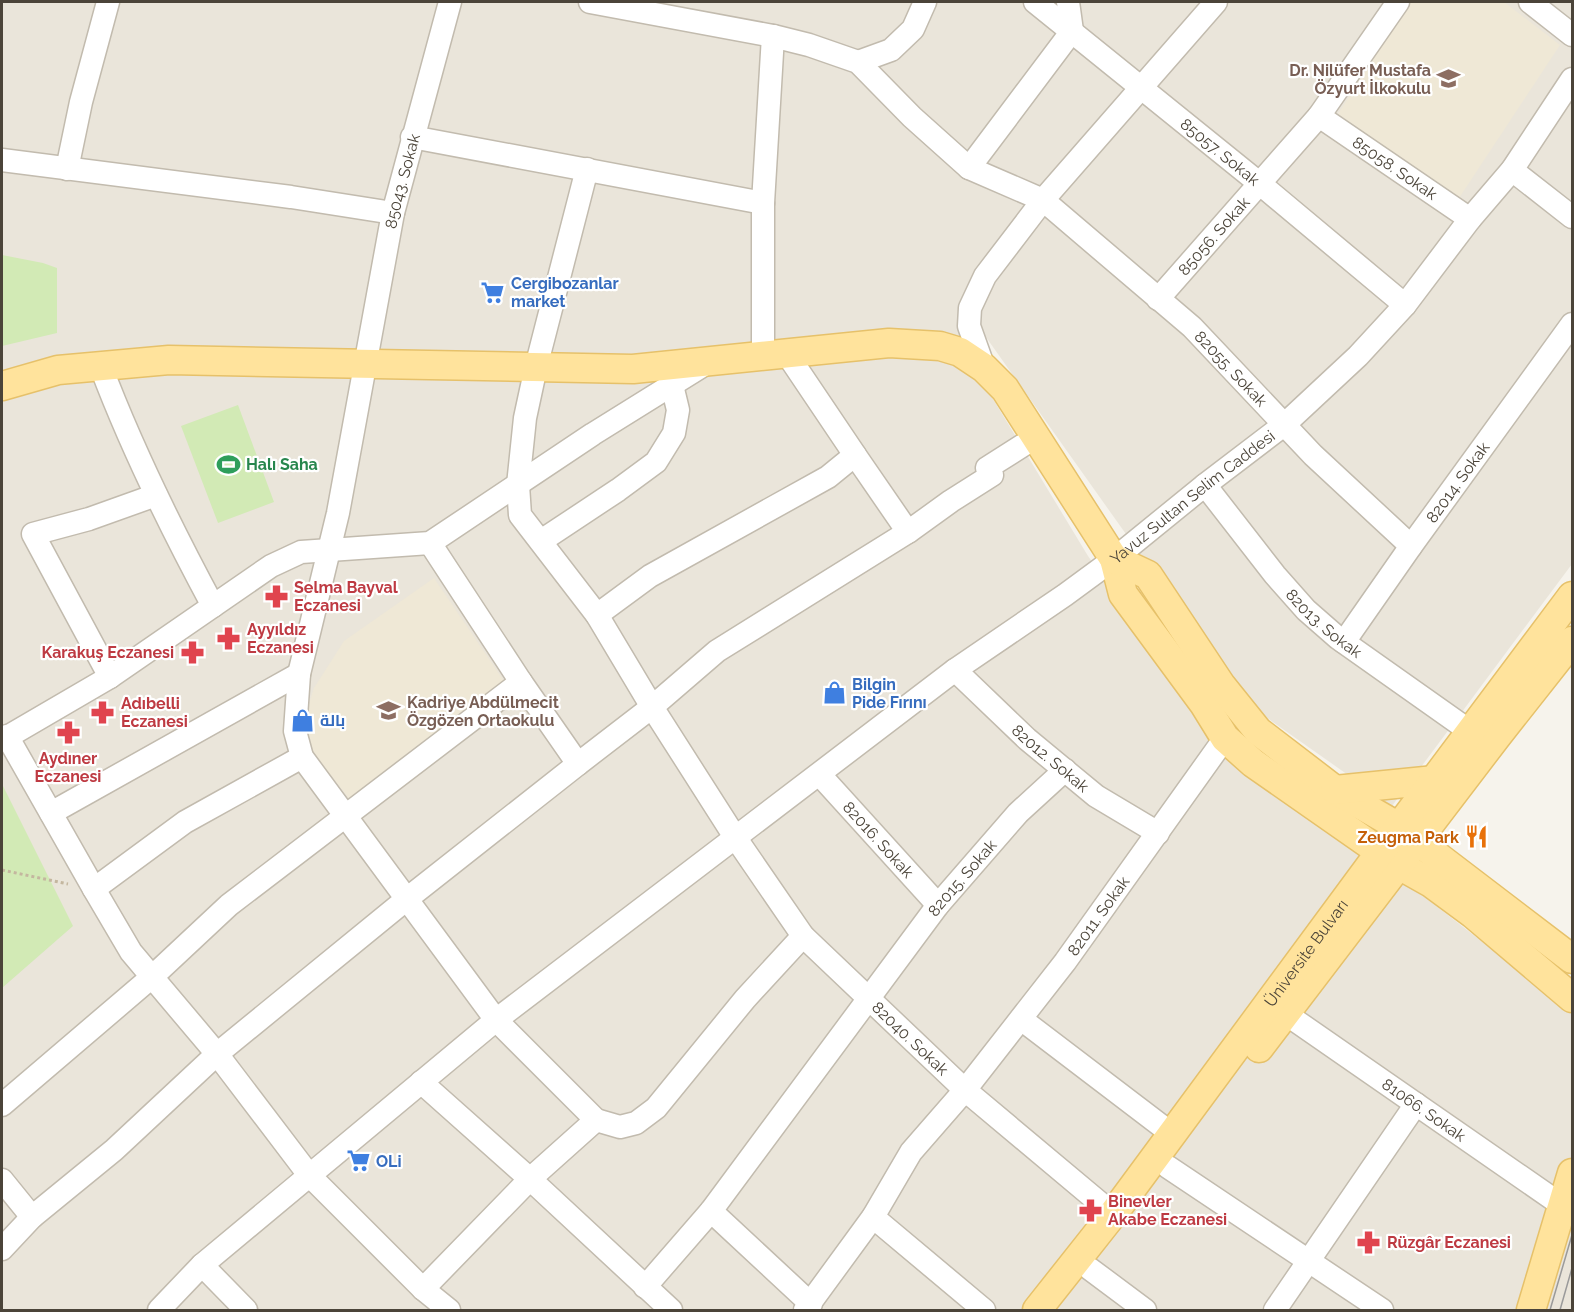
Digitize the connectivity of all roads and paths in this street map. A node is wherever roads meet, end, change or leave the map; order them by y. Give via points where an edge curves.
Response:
1 (108, 2) edge
2 (450, 2) edge
3 (590, 2) edge
4 (925, 2) edge
5 (1035, 2) edge
6 (1068, 2) edge
7 (1216, 2) edge
8 (1398, 2) edge
9 (1530, 2) edge
10 (1072, 31) junction
11 (1572, 35) edge
12 (773, 36) junction
13 (858, 63) junction
14 (1572, 79) edge
15 (1142, 88) junction
16 (1319, 116) junction
17 (412, 137) junction
18 (2, 160) edge
19 (969, 168) junction
20 (67, 169) junction
21 (587, 169) junction
22 (1512, 170) junction
23 (1259, 183) junction
24 (1043, 200) junction
25 (763, 203) junction
26 (393, 213) junction
27 (1572, 217) edge
28 (1470, 219) junction
29 (1158, 299) junction
30 (1405, 305) junction
31 (1572, 324) edge
32 (775, 355) junction
33 (708, 362) junction
34 (365, 363) junction
35 (101, 367) junction
36 (536, 367) junction
37 (984, 368) junction
38 (672, 385) junction
39 (2, 386) edge
40 (1285, 424) junction
41 (1036, 437) junction
42 (855, 454) junction
43 (518, 484) junction
44 (1205, 485) junction
45 (156, 495) junction
46 (908, 532) junction
47 (541, 541) junction
48 (430, 543) junction
49 (1411, 546) junction
50 (329, 550) junction
51 (1114, 559) junction
52 (1572, 596) edge
53 (213, 606) junction
54 (597, 615) junction
55 (1572, 641) edge
56 (1344, 642) junction
57 (955, 670) junction
58 (299, 675) junction
59 (110, 677) junction
60 (521, 682) junction
61 (652, 707) junction
62 (1472, 732) junction
63 (4, 738) edge
64 (1224, 738) junction
65 (302, 758) junction
66 (578, 764) junction
67 (1065, 770) junction
68 (820, 775) junction
69 (1435, 780) junction
70 (1335, 790) junction
71 (51, 813) junction
72 (347, 816) junction
73 (1347, 828) junction
74 (1158, 833) junction
75 (1408, 834) junction
76 (735, 837) junction
77 (1390, 858) junction
78 (2, 870) edge
79 (1361, 878) junction
80 (1431, 883) junction
81 (94, 890) junction
82 (408, 898) junction
83 (938, 904) junction
84 (1368, 906) junction
85 (803, 936) junction
86 (1572, 959) edge
87 (153, 976) junction
88 (869, 997) junction
89 (1572, 998) edge
90 (1286, 1014) junction
91 (1021, 1019) junction
92 (496, 1020) junction
93 (217, 1054) junction
94 (421, 1082) junction
95 (965, 1090) junction
96 (1416, 1104) junction
97 (2, 1105) edge
98 (596, 1119) junction
99 (1172, 1134) junction
100 (1168, 1167) junction
101 (1572, 1173) edge
102 (309, 1175) junction
103 (530, 1179) junction
104 (2, 1180) edge
105 (1563, 1206) junction
106 (711, 1211) junction
107 (1113, 1214) junction
108 (32, 1217) junction
109 (873, 1217) junction
110 (2, 1249) edge
111 (1310, 1263) junction
112 (202, 1265) junction
113 (1090, 1269) junction
114 (645, 1287) junction
115 (423, 1289) junction
116 (808, 1307) edge
117 (159, 1311) edge
118 (246, 1311) edge
119 (449, 1311) edge
120 (671, 1311) edge
121 (984, 1311) edge
122 (1037, 1311) edge
123 (1061, 1311) edge
124 (1145, 1311) edge
125 (1275, 1311) edge
126 (1382, 1311) edge
127 (1531, 1311) edge

1 - 20 street
2 - 17 street, 85043. Sokak
3 - 12 street
4 - 13 street via 913,29 891,50
5 - 10 street, 85057. Sokak
6 - 10 street
7 - 15 street
8 - 16 street, 85056. Sokak
9 - 11 street
10 - 15 street, 85057. Sokak
10 - 19 street
12 - 13 street
12 - 25 street
13 - 19 street, 82055. Sokak
14 - 22 street, Yavuz Sultan Selim Caddesi
15 - 23 street, 85057. Sokak
15 - 24 street
16 - 23 street, 85056. Sokak
16 - 28 street, 85058. Sokak
17 - 21 street
17 - 26 street, 85043. Sokak
18 - 20 street
19 - 24 street, 82055. Sokak
20 - 26 street
21 - 25 street
21 - 36 street, 82040. Sokak
22 - 27 street
22 - 28 street, Yavuz Sultan Selim Caddesi
23 - 29 street, 85056. Sokak
23 - 30 street, 85057. Sokak
24 - 29 street, 82055. Sokak
24 - 37 street via 985,276 970,308 969,326
25 - 32 street
26 - 34 street, 85043. Sokak
28 - 30 street, Yavuz Sultan Selim Caddesi
29 - 40 street, 82055. Sokak via 1191,327
30 - 40 street, Yavuz Sultan Selim Caddesi via 1358,356
31 - 49 street, 82014. Sokak
32 - 33 main road
32 - 37 main road via 922,343 960,352
32 - 42 street
33 - 36 main road via 633,369
33 - 38 street
34 - 35 main road via 169,360
34 - 36 main road
34 - 50 street, 85043. Sokak
35 - 39 main road via 58,370
35 - 45 street
36 - 43 street, 82040. Sokak via 525,418
37 - 41 main road via 1005,389
38 - 43 street
38 - 47 street via 678,410 674,433 656,462
40 - 44 street, Yavuz Sultan Selim Caddesi
40 - 49 street, 82055. Sokak via 1312,455
41 - 46 street via 987,468 992,476
41 - 51 main road
42 - 46 street
42 - 54 street via 828,477 650,576
43 - 47 street, 82040. Sokak via 520,514
43 - 48 street
44 - 51 street, Yavuz Sultan Selim Caddesi
44 - 56 street, 82013. Sokak via 1275,575 1306,610
45 - 53 street
45 - 59 street via 33,534
46 - 61 street via 717,651
47 - 54 street, 82040. Sokak
48 - 50 street
48 - 60 street
49 - 56 street, 82014. Sokak
50 - 53 street via 301,552 271,566
50 - 58 street, 85043. Sokak
51 - 57 street, Yavuz Sultan Selim Caddesi
51 - 64 main road via 1123,594 1204,704
51 - 70 main road via 1148,575 1221,685 1258,731
52 - 62 main road, Üniversite Bulvarı
53 - 59 street
54 - 61 street, 82040. Sokak
55 - 75 main road, Üniversite Bulvarı
56 - 62 street, 82013. Sokak
57 - 67 street, 82012. Sokak
57 - 68 street, Yavuz Sultan Selim Caddesi
58 - 65 street, 85043. Sokak via 295,731
58 - 71 street
59 - 63 street
60 - 66 street
60 - 72 street
61 - 66 street
61 - 76 street, 82040. Sokak
62 - 69 main road, Üniversite Bulvarı
63 - 71 street
64 - 73 main road via 1253,763
64 - 74 street, 82011. Sokak
65 - 72 street
65 - 81 street via 185,822
66 - 82 street
67 - 74 street, 82012. Sokak via 1096,796
67 - 83 street, 82015. Sokak via 1018,813
68 - 76 street, Yavuz Sultan Selim Caddesi
68 - 83 street, 82016. Sokak
69 - 70 main road
69 - 75 main road, Üniversite Bulvarı
70 - 75 main road
71 - 81 street
72 - 82 street
72 - 87 street via 229,905
73 - 77 main road
73 - 79 main road
74 - 91 street, 82011. Sokak
75 - 77 main road, Üniversite Bulvarı
75 - 86 main road
76 - 85 street, 82040. Sokak
76 - 92 street, Yavuz Sultan Selim Caddesi
77 - 79 main road, Üniversite Bulvarı
77 - 80 main road
77 - 84 main road, Üniversite Bulvarı
78 - 81 path
79 - 99 main road, Üniversite Bulvarı
80 - 84 main road
80 - 89 main road
81 - 87 street via 131,952
82 - 92 street
82 - 93 street
83 - 88 street, 82015. Sokak
84 - 90 main road, Üniversite Bulvarı
85 - 88 street, 82040. Sokak
85 - 98 street via 745,999 656,1108 636,1123 620,1127
87 - 93 street
87 - 97 street
88 - 95 street, 82040. Sokak
88 - 106 street, 82015. Sokak
90 - 96 street, 81066. Sokak
90 - 100 main road, Üniversite Bulvarı
91 - 95 street, 82011. Sokak
91 - 99 street
92 - 94 street, Yavuz Sultan Selim Caddesi
92 - 98 street
93 - 102 street
93 - 108 street via 114,1150
94 - 102 street, Yavuz Sultan Selim Caddesi
94 - 103 street
95 - 107 street, 82040. Sokak
95 - 109 street, 82011. Sokak via 911,1152
96 - 105 street, 81066. Sokak
96 - 111 street
98 - 103 street
99 - 107 main road, Üniversite Bulvarı
100 - 111 street
100 - 113 main road, Üniversite Bulvarı
101 - 105 main road
102 - 112 street, Yavuz Sultan Selim Caddesi
102 - 115 street
103 - 114 street
103 - 115 street
104 - 108 street
105 - 127 main road
106 - 114 street, 82015. Sokak
106 - 116 street
107 - 122 main road, Üniversite Bulvarı
108 - 110 street
109 - 116 street, 82011. Sokak
109 - 121 street
111 - 125 street
111 - 126 street
112 - 117 street, Yavuz Sultan Selim Caddesi
112 - 118 street
113 - 123 main road, Üniversite Bulvarı
113 - 124 street
114 - 120 street
115 - 119 street

